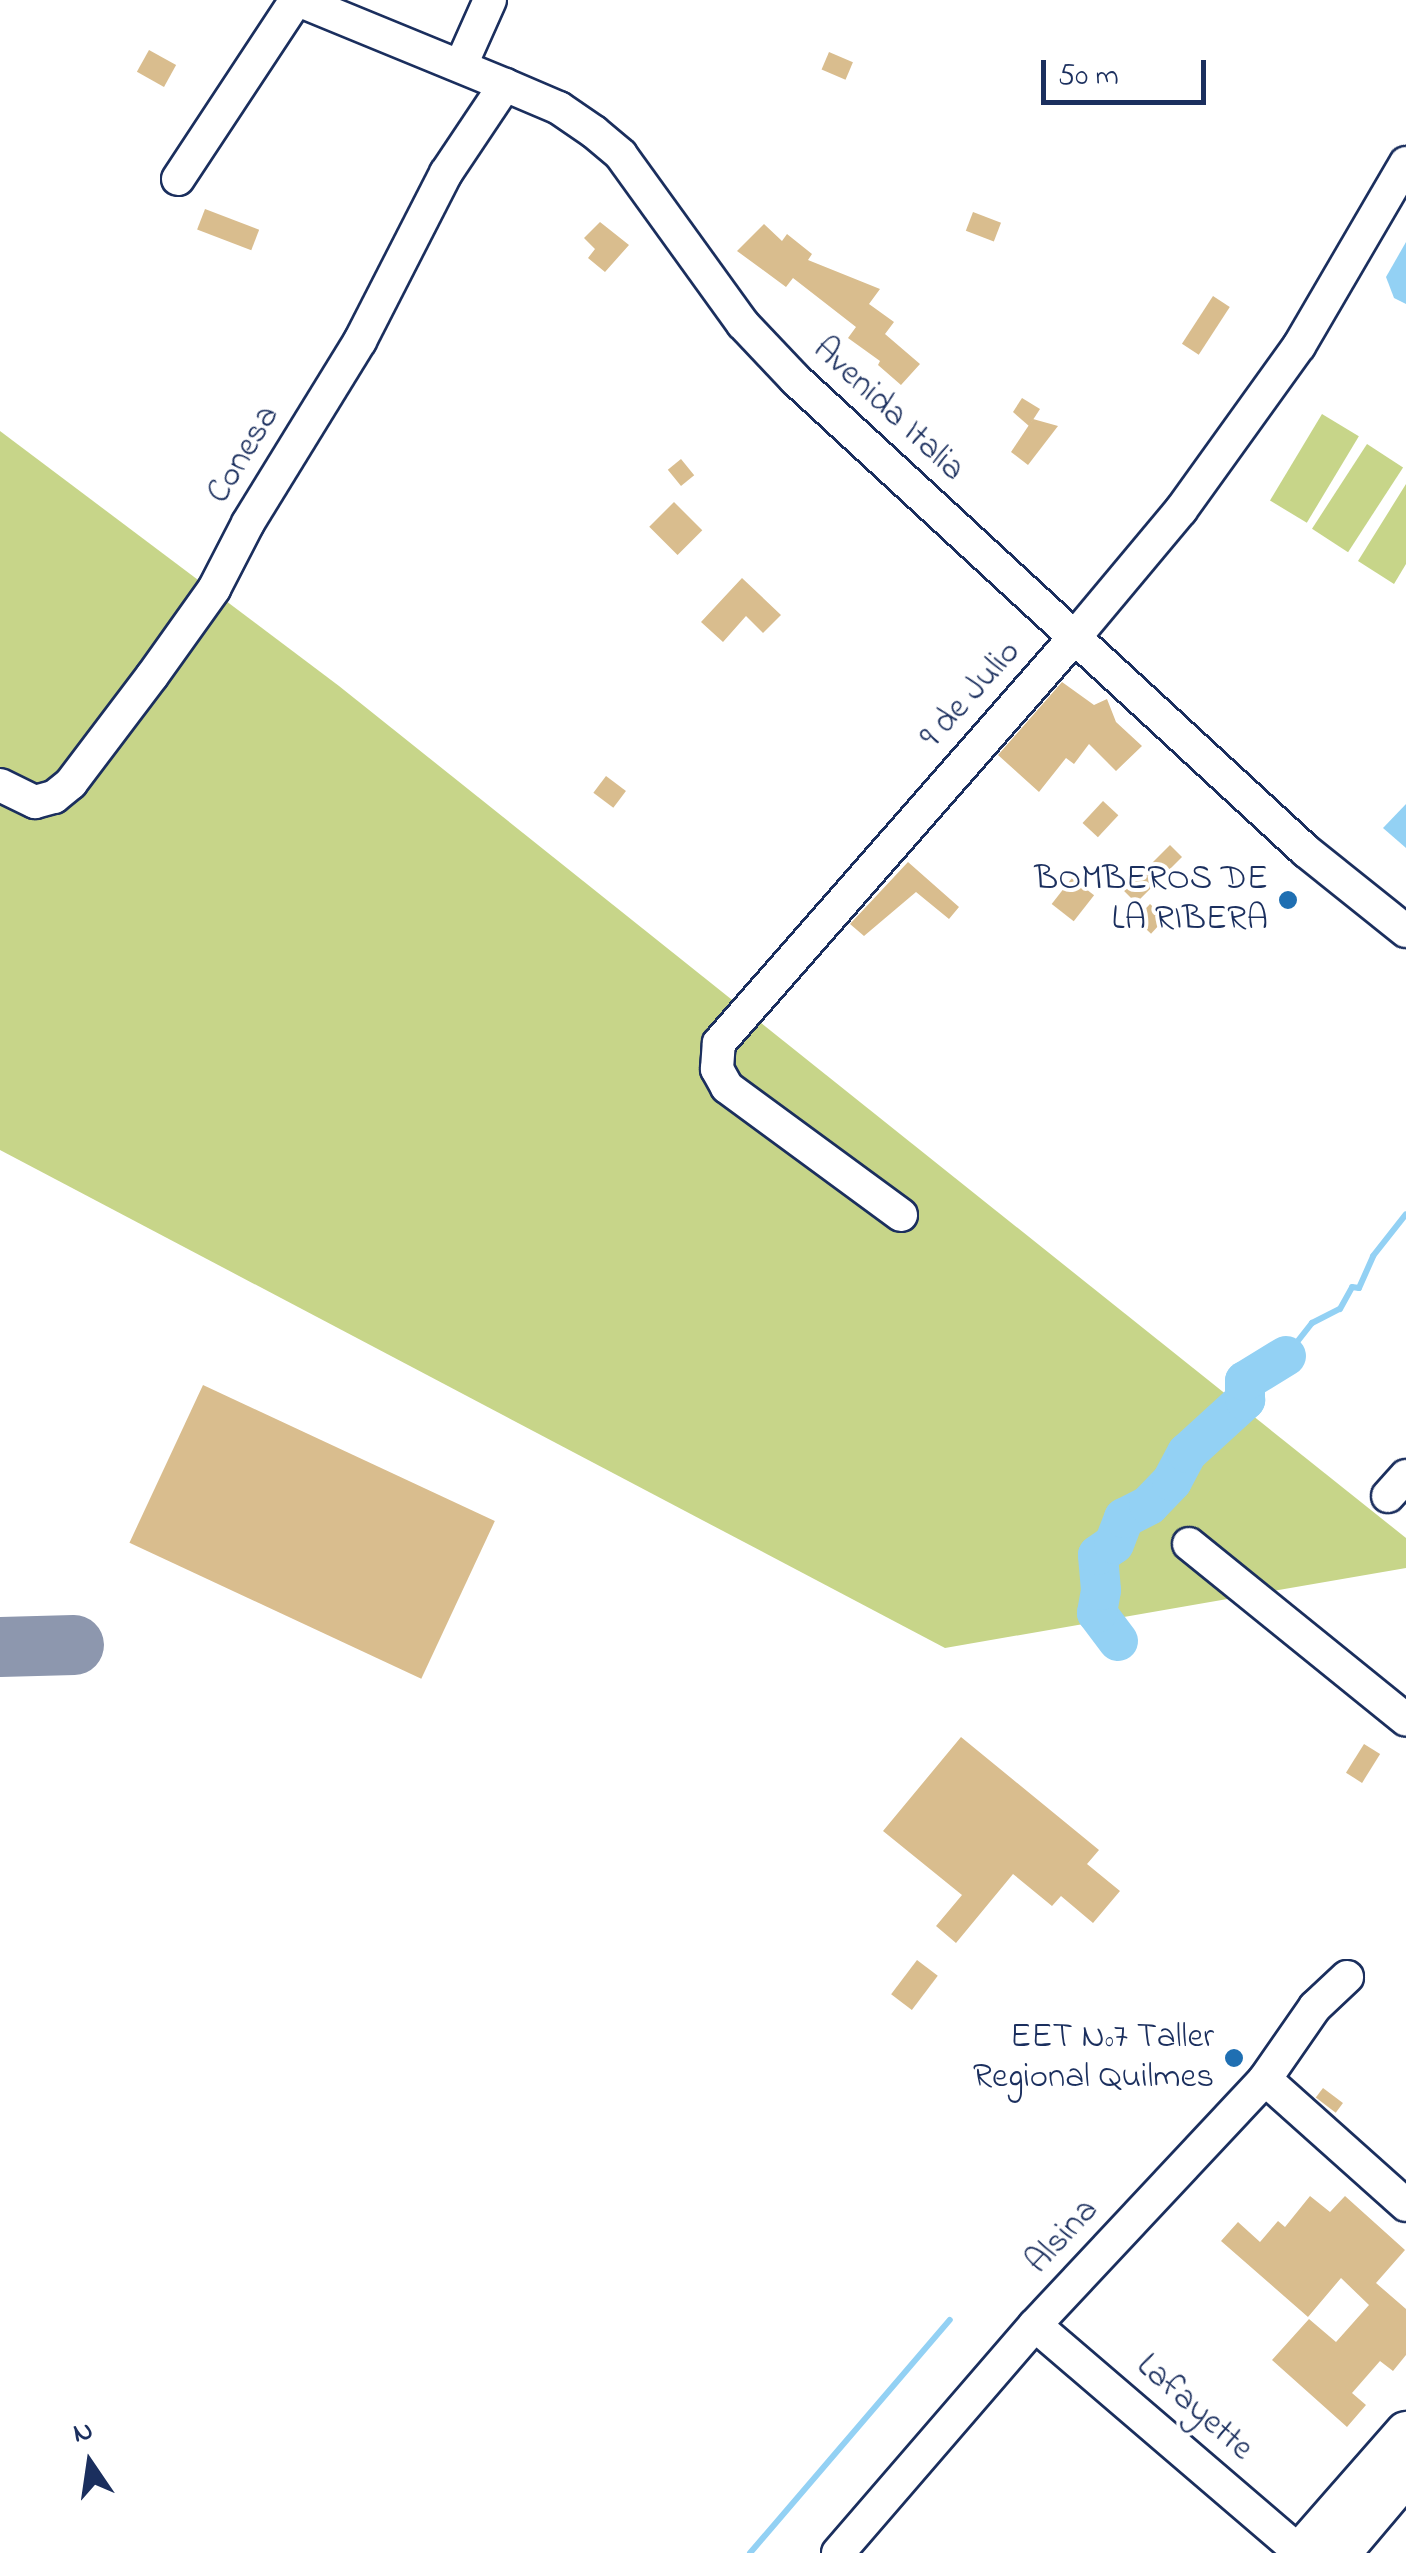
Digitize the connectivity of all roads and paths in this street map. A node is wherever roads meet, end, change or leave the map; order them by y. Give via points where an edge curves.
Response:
1 (297, 0) edge
2 (490, 0) edge
3 (461, 65) junction
4 (506, 84) junction
5 (1406, 164) edge
6 (178, 179) dead end
7 (1074, 638) junction
8 (0, 786) edge
9 (1406, 930) edge
10 (901, 1215) dead end
11 (1190, 1544) dead end
12 (1406, 1720) edge
13 (1347, 1977) dead end
14 (1264, 2079) junction
15 (1406, 2205) edge
16 (1036, 2325) junction
17 (1406, 2432) edge
18 (1406, 2475) edge
19 (838, 2553) edge
20 (1300, 2553) edge
21 (1340, 2553) edge

1 - 3 street, Avenida Italia
1 - 6 street
2 - 3 street
3 - 4 street, Avenida Italia
4 - 7 street, Avenida Italia via 558,108 621,155 756,338
4 - 8 street, Conesa via 446,173 360,341 214,589 152,676 54,798 35,802
5 - 7 street, 9 de Julio via 1299,346 1181,510
7 - 9 street, Avenida Italia via 1306,850
7 - 10 street, 9 de Julio via 719,1043 716,1069 727,1087
11 - 12 street
13 - 14 street, Alsina via 1315,2007
14 - 15 street
14 - 16 street, Alsina
16 - 19 street, Alsina
16 - 20 street, Lafayette
17 - 20 main road
18 - 21 main road

